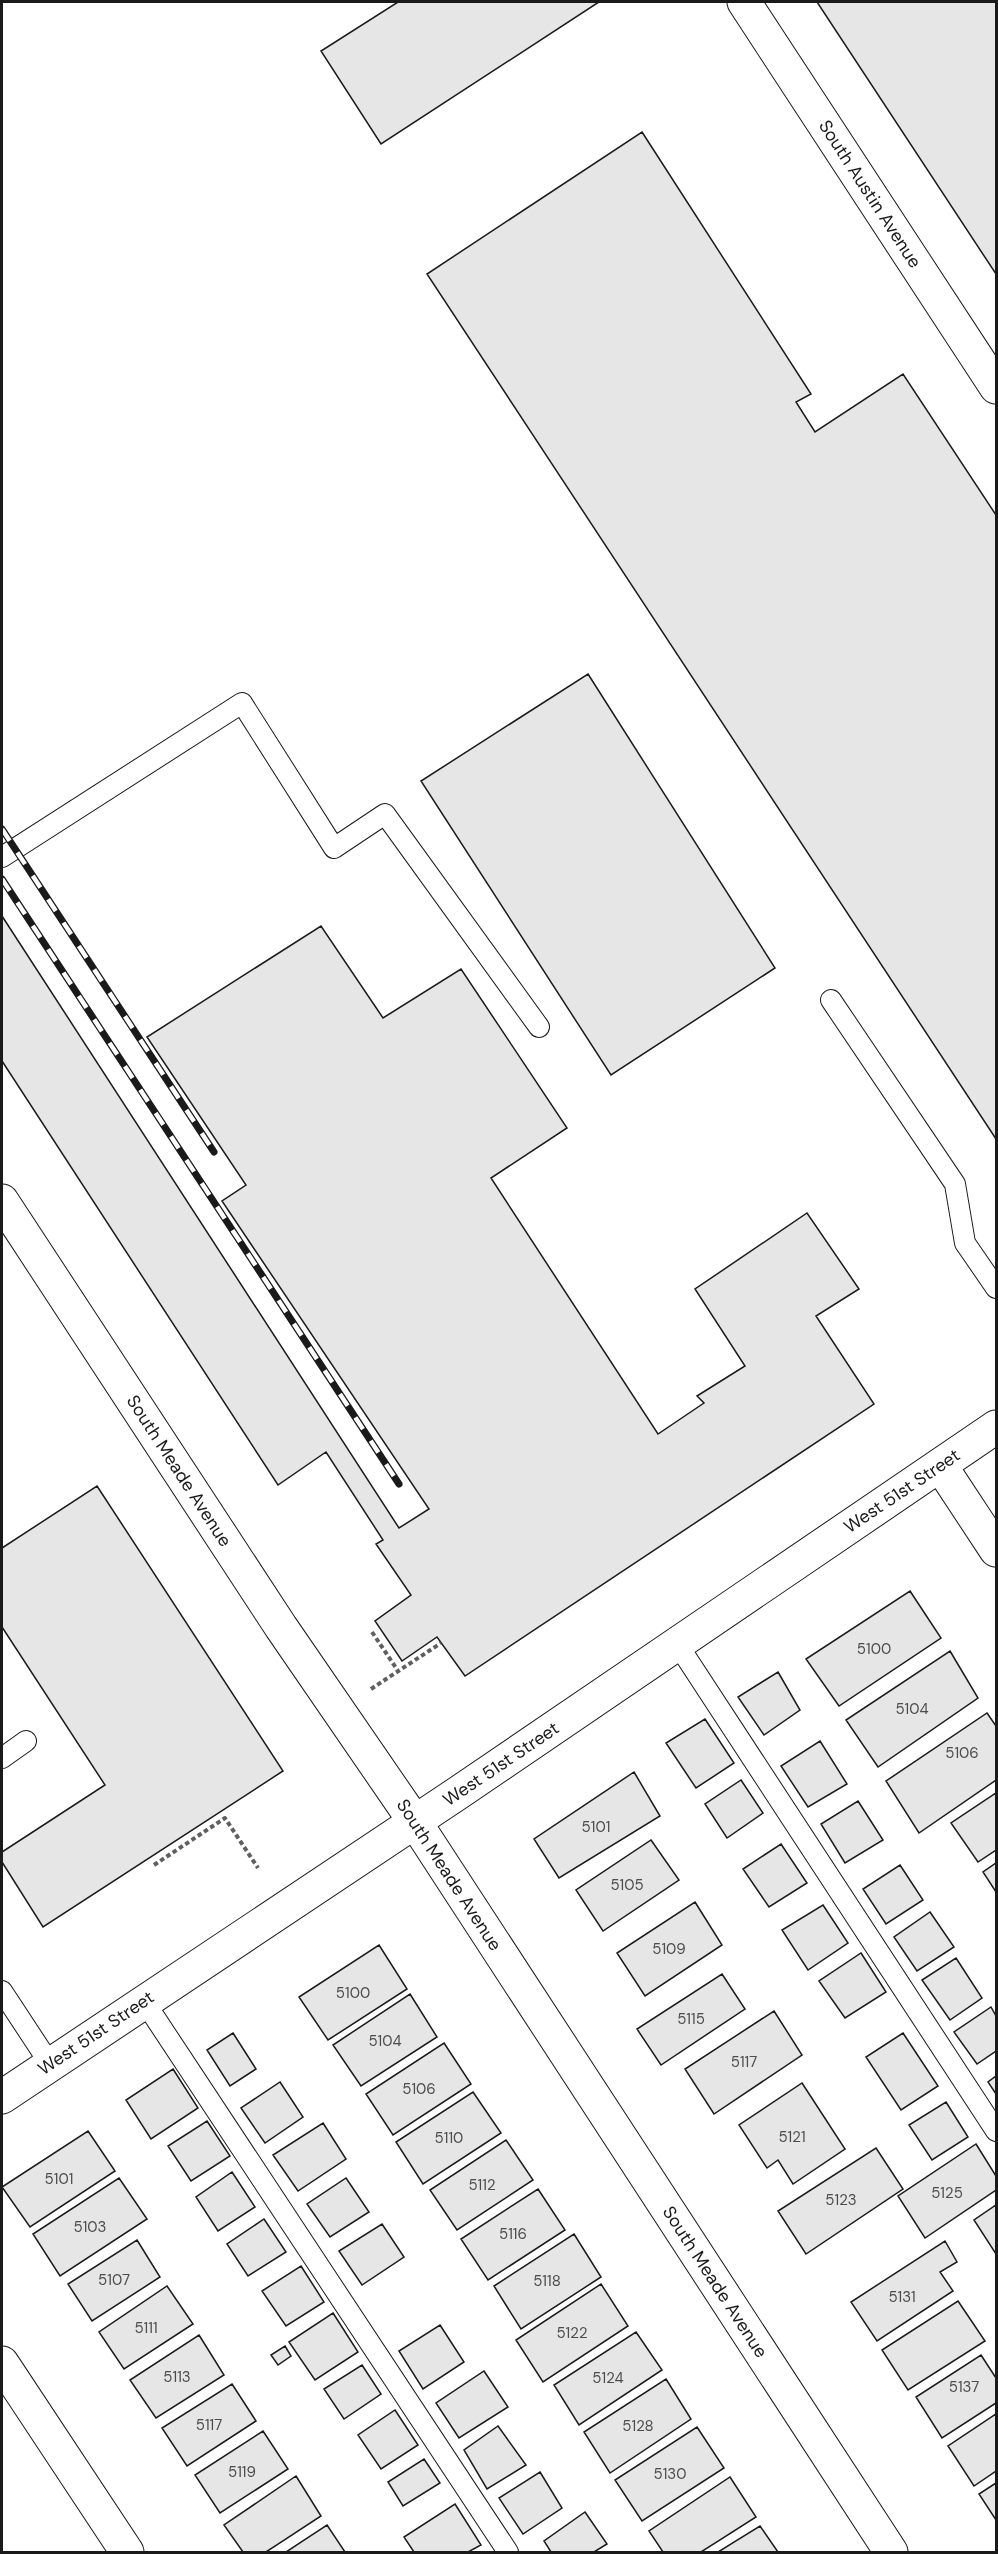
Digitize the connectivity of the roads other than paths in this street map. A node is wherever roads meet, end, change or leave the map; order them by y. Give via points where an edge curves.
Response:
1 (744, 2) edge
2 (996, 387) edge
3 (2, 857) edge
4 (831, 1000) dead end
5 (539, 1027) dead end
6 (2, 1201) edge
7 (996, 1288) edge
8 (996, 1427) edge
9 (940, 1464) junction
10 (996, 1550) edge
11 (678, 1645) junction
12 (26, 1742) dead end
13 (2, 1758) edge
14 (414, 1822) junction
15 (2, 1991) edge
16 (144, 2001) junction
17 (50, 2064) junction
18 (2, 2097) edge
19 (996, 2131) edge
20 (2, 2362) edge
21 (127, 2553) edge
22 (508, 2553) edge
23 (891, 2553) edge

1 - 2 street, South Austin Avenue
3 - 5 lane via 242,702 334,848 385,814
4 - 7 lane via 955,1184 964,1243
6 - 14 street, South Meade Avenue via 274,1617
8 - 9 street, West 51st Street
9 - 10 street
9 - 11 street, West 51st Street
11 - 14 street, West 51st Street
11 - 19 lane
12 - 13 lane
14 - 16 street, West 51st Street
14 - 23 street, South Meade Avenue
15 - 17 lane
16 - 17 street, West 51st Street
16 - 22 lane
17 - 18 street, West 51st Street
20 - 21 street

